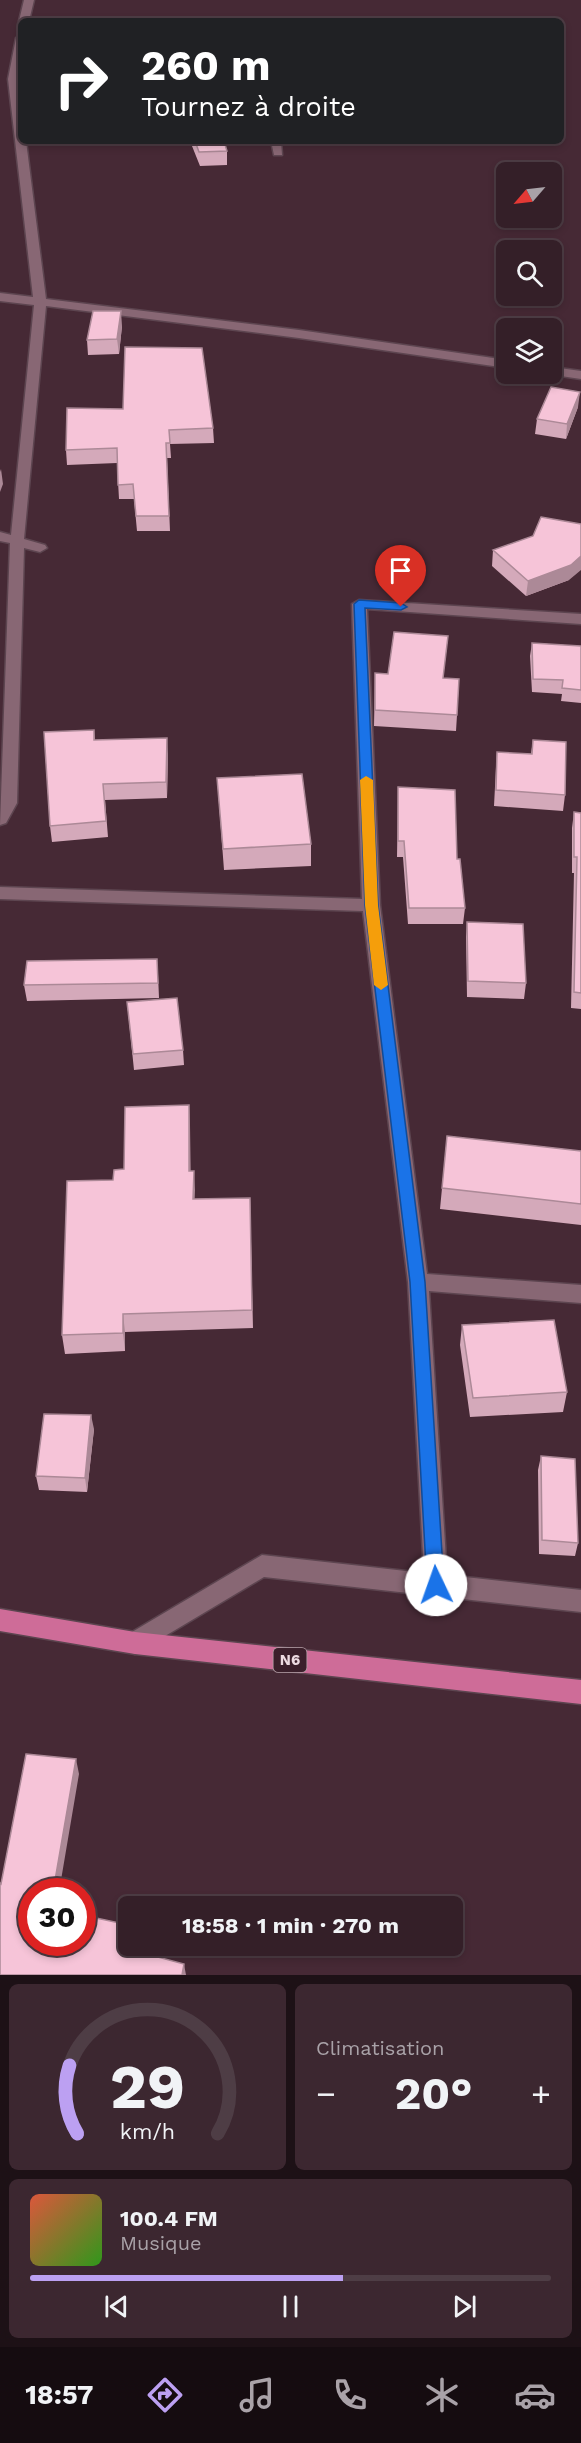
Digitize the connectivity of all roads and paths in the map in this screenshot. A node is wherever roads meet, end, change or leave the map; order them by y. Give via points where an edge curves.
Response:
1 (29, 0) edge
2 (25, 18) edge
3 (18, 50) edge
4 (11, 79) edge
5 (18, 133) edge
6 (19, 144) edge
7 (276, 144) edge
8 (278, 153) dead end
9 (0, 297) edge
10 (40, 303) junction
11 (496, 362) edge
12 (562, 372) edge
13 (581, 375) edge
14 (0, 536) edge
15 (16, 541) junction
16 (40, 548) dead end
17 (581, 619) edge
18 (0, 819) edge
19 (0, 893) edge
20 (371, 905) junction
21 (418, 1282) junction
22 (581, 1294) edge
23 (436, 1585) junction
24 (581, 1601) edge
25 (0, 1620) edge
26 (135, 1643) junction
27 (581, 1692) edge

1 - 2 street
3 - 4 street
4 - 5 street
6 - 10 street
7 - 8 street
9 - 10 street
10 - 11 street
10 - 15 street
12 - 13 street
14 - 15 street
15 - 16 street
15 - 18 street via 9,802
17 - 20 street via 359,604
19 - 20 street
20 - 21 street
21 - 22 street
21 - 23 street
23 - 24 street
23 - 26 street via 262,1566
25 - 26 highway, N6
26 - 27 highway, N6

